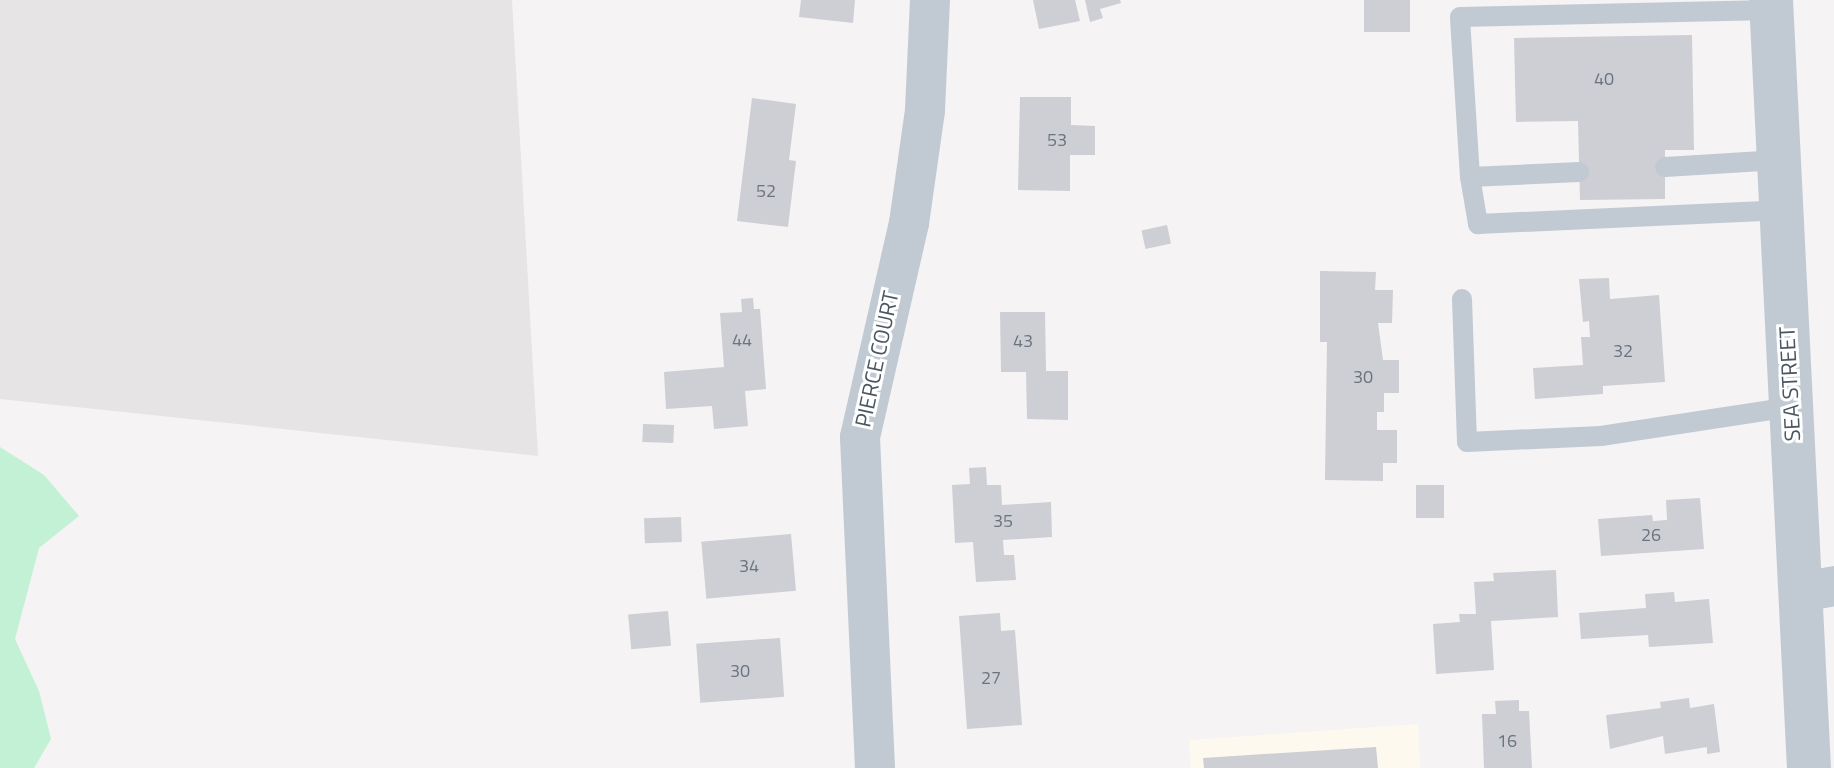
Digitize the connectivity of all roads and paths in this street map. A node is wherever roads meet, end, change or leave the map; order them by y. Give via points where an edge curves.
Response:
1 (930, 0) edge
2 (1771, 5) edge
3 (1779, 160) junction
4 (1665, 167) dead end
5 (1579, 172) dead end
6 (1470, 177) junction
7 (1781, 210) junction
8 (1462, 299) dead end
9 (1791, 407) junction
10 (1817, 589) edge
11 (875, 768) edge
12 (1809, 768) edge

1 - 11 street, PIERCE COURT via 925,110 909,223 860,437
2 - 3 street, SEA STREET
2 - 6 lane via 1460,17
3 - 4 lane
3 - 7 street, SEA STREET
5 - 6 lane
6 - 7 lane via 1478,224
7 - 9 street, SEA STREET
8 - 9 lane via 1467,442 1601,436
9 - 10 street, SEA STREET
10 - 12 street, SEA STREET

